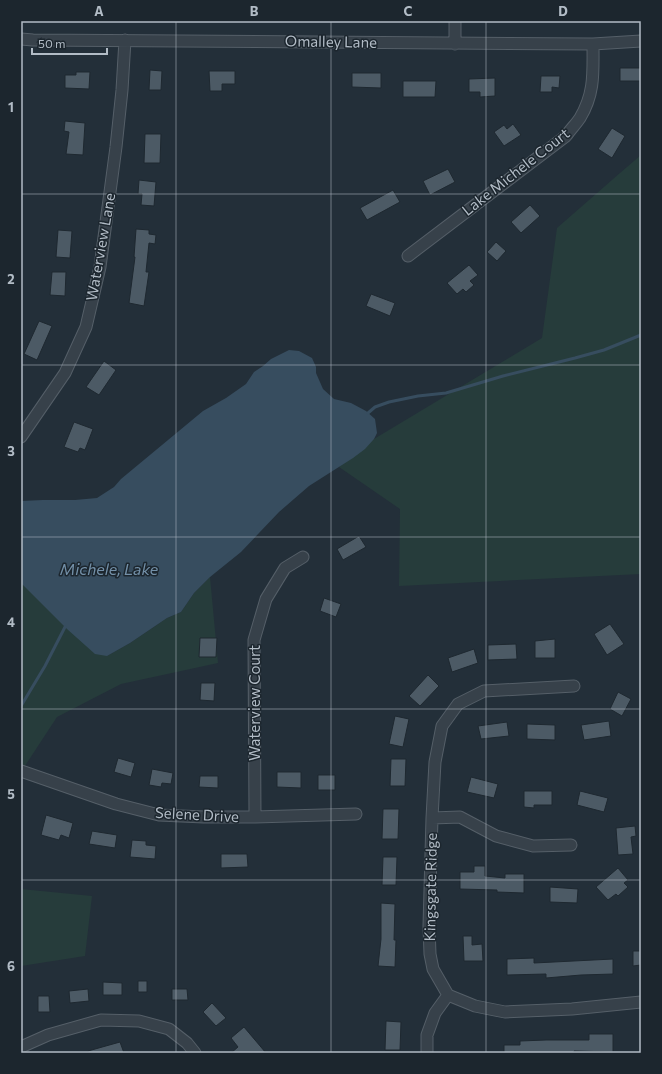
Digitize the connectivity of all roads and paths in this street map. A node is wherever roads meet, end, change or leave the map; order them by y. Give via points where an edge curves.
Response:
1 (455, 21) edge
2 (21, 38) edge
3 (125, 40) junction
4 (641, 41) edge
5 (455, 44) junction
6 (593, 44) junction
7 (408, 256) dead end
8 (21, 437) edge
9 (303, 557) dead end
10 (574, 686) dead end
11 (21, 771) edge
12 (356, 814) dead end
13 (255, 817) junction
14 (432, 818) junction
15 (571, 846) dead end
16 (448, 995) junction
17 (641, 1002) edge
18 (21, 1047) edge
19 (194, 1053) edge
20 (427, 1053) edge

1 - 5 street
2 - 3 street, Omalley Lane
3 - 5 street, Omalley Lane
3 - 8 street, Waterview Lane via 115,155 100,267 86,327 65,373
4 - 6 street, Omalley Lane
5 - 6 street, Omalley Lane
6 - 7 street, Lake Michele Court via 591,92 579,120 566,136
9 - 13 street, Waterview Court via 285,568 266,599 254,640
10 - 14 street, Kingsgate Ridge via 484,691 458,704 442,726 435,762
11 - 13 street, Selene Drive via 116,804 159,815
12 - 13 street, Selene Drive
14 - 15 street via 460,817 496,836 533,846
14 - 16 street, Kingsgate Ridge via 430,954 433,969
16 - 17 street via 475,1006 506,1012
16 - 20 street via 435,1013 427,1035
18 - 19 street via 48,1035 101,1020 139,1021 169,1029 187,1043

